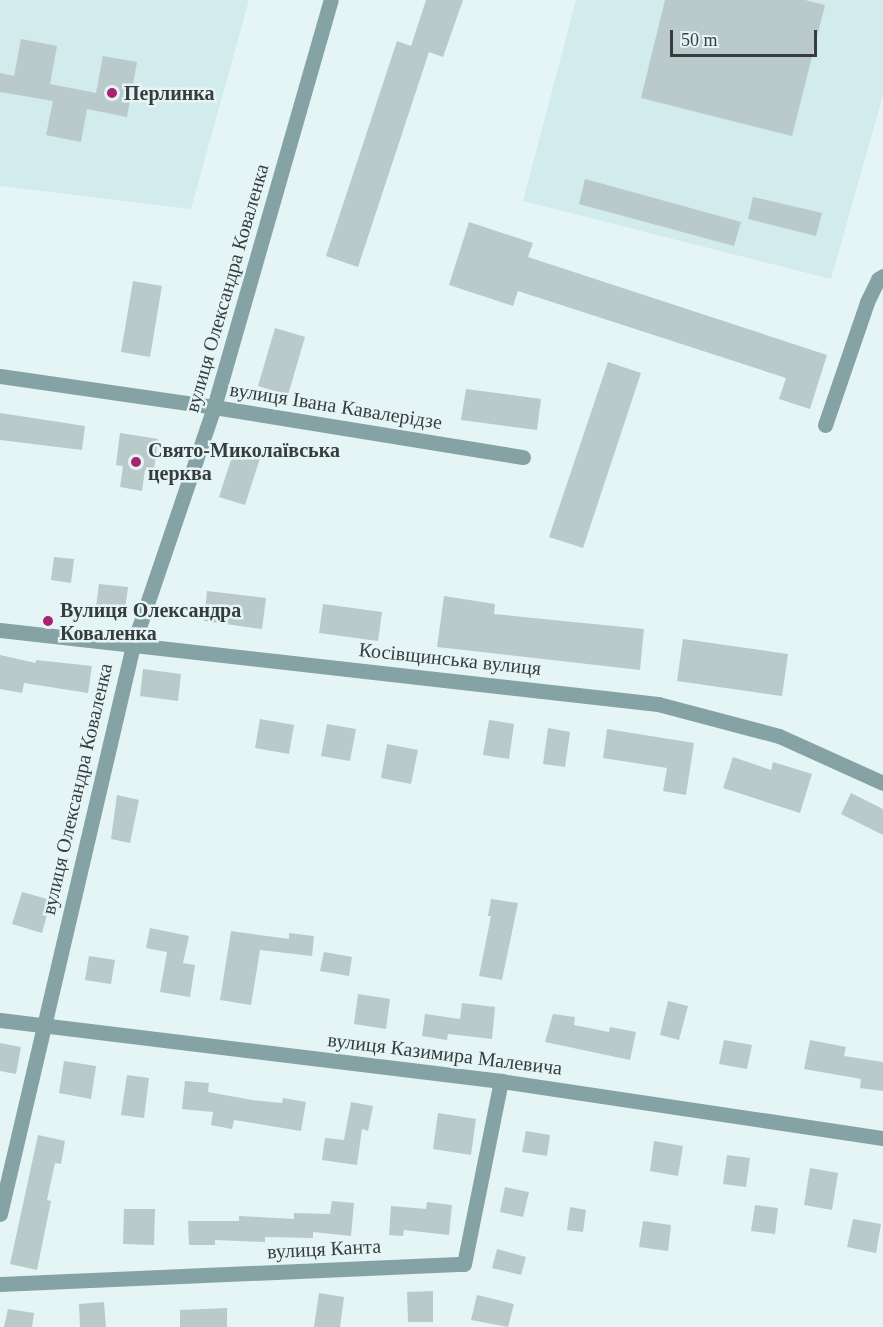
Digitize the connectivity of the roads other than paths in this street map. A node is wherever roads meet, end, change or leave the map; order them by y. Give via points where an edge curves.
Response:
1 (331, 0) edge
2 (883, 276) edge
3 (0, 376) edge
4 (214, 407) junction
5 (825, 425) dead end
6 (523, 458) dead end
7 (0, 630) edge
8 (133, 645) junction
9 (883, 783) edge
10 (0, 1020) edge
11 (44, 1025) junction
12 (501, 1081) junction
13 (883, 1138) edge
14 (0, 1214) edge
15 (0, 1284) edge

1 - 4 street, вулиця Олександра Коваленка
2 - 5 street via 867,302
3 - 4 street, вулиця Івана Кавалерідзе
4 - 6 street, вулиця Івана Кавалерідзе
4 - 8 street, вулиця Олександра Коваленка
7 - 8 street, Косівщинська вулиця
8 - 9 street, Косівщинська вулиця via 658,704 779,736
8 - 11 street, вулиця Олександра Коваленка
10 - 11 street, вулиця Казимира Малевича
11 - 12 street, вулиця Казимира Малевича
11 - 14 street, вулиця Олександра Коваленка
12 - 13 street, вулиця Казимира Малевича
12 - 15 street, вулиця Канта via 464,1263

